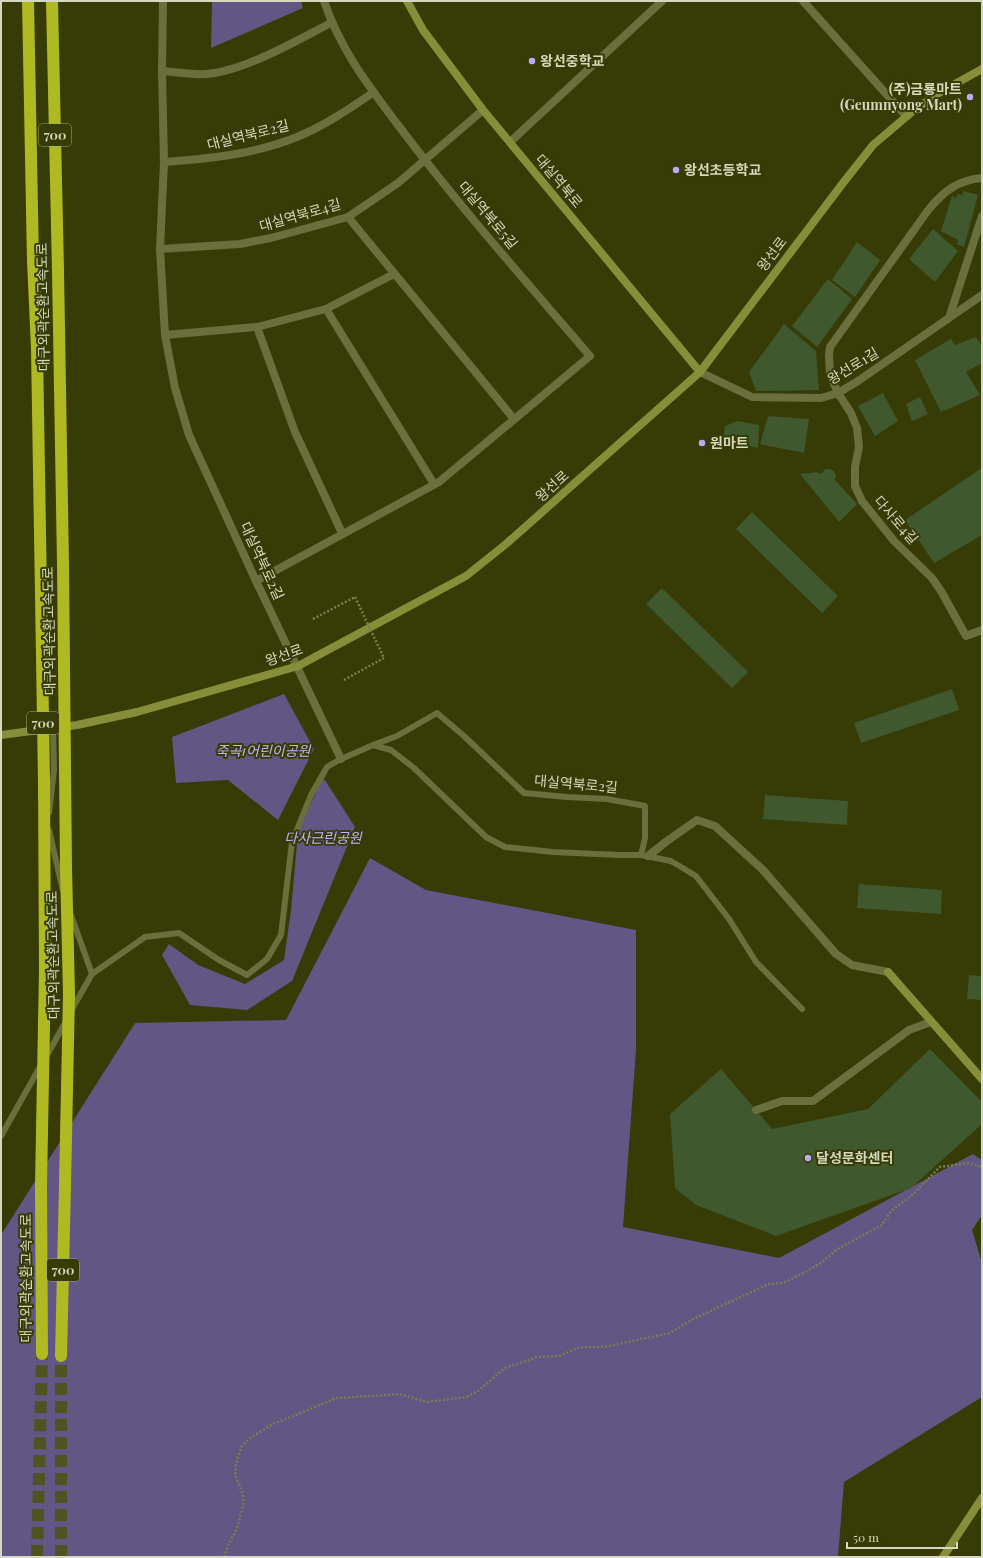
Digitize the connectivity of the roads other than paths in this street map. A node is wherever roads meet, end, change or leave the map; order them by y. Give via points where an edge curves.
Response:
1 (28, 1) edge
2 (52, 1) edge
3 (163, 1) edge
4 (324, 1) edge
5 (407, 1) edge
6 (662, 1) edge
7 (803, 1) edge
8 (331, 23) junction
9 (982, 69) edge
10 (162, 71) junction
11 (374, 92) junction
12 (483, 110) junction
13 (906, 116) junction
14 (510, 142) junction
15 (425, 161) junction
16 (164, 162) junction
17 (982, 178) edge
18 (982, 216) edge
19 (348, 217) junction
20 (160, 249) junction
21 (394, 274) junction
22 (982, 295) edge
23 (326, 310) junction
24 (949, 318) junction
25 (257, 327) junction
26 (165, 335) junction
27 (700, 372) junction
28 (838, 393) junction
29 (514, 419) junction
30 (434, 484) junction
31 (342, 533) junction
32 (256, 580) junction
33 (982, 630) edge
34 (298, 666) junction
35 (53, 728) junction
36 (1, 735) edge
37 (373, 745) junction
38 (341, 759) junction
39 (645, 856) junction
40 (888, 972) joint
41 (92, 974) junction
42 (802, 1009) dead end
43 (932, 1022) junction
44 (982, 1078) edge
45 (756, 1110) dead end
46 (1, 1136) edge
47 (42, 1354) tunnel mouth
48 (61, 1356) tunnel mouth
49 (982, 1498) edge
50 (943, 1557) edge

1 - 47 highway, 대구외곽순환고속도로 / 700, bridge via 44,788 45,970 40,1186
2 - 48 highway, 대구외곽순환고속도로 / 700, bridge via 69,994
3 - 10 street, 대실역북로2길
4 - 8 street, 대실역북로5길
5 - 12 main road, 대실역북로 via 423,30
6 - 14 street
7 - 13 street
8 - 10 street via 255,60 227,69 208,74
8 - 11 street, 대실역북로5길 via 345,50
9 - 13 main road, 왕선로 via 937,94
10 - 16 street, 대실역북로2길
11 - 15 street, 대실역북로5길
11 - 16 street, 대실역북로2길 via 332,119 297,137 272,146 202,159
12 - 14 main road, 대실역북로
12 - 15 street, 대실역북로4길
13 - 27 main road, 왕선로 via 864,156
14 - 27 main road, 대실역북로
15 - 19 street, 대실역북로4길
15 - 29 street, 대실역북로5길 via 590,356
16 - 20 street, 대실역북로2길
17 - 28 street via 958,183 940,195 830,347 830,375
18 - 24 street
19 - 20 street, 대실역북로4길 via 240,244
19 - 21 street
20 - 26 street, 대실역북로2길
21 - 23 street
21 - 29 street
22 - 24 street, 왕선로1길
23 - 25 street
23 - 30 street
24 - 28 street, 왕선로1길
25 - 26 street
25 - 31 street via 294,432
26 - 32 street, 대실역북로2길 via 175,388 189,435
27 - 28 street, 왕선로1길 via 752,397 821,398
27 - 34 main road, 왕선로 via 506,544 466,576
28 - 33 street, 다사로4길 via 857,428 859,447 855,486 862,501 894,541 932,578 966,636
29 - 30 street, 대실역북로5길
30 - 31 street, 대실역북로5길
31 - 32 street, 대실역북로5길
32 - 34 street, 대실역북로2길
34 - 35 main road, 왕선로 via 137,712
34 - 38 street, 대실역북로2길
35 - 36 main road, 왕선로
35 - 41 lane via 54,770 48,826 62,889
37 - 38 lane, 대실역북로2길
37 - 39 lane via 397,754 486,837 505,847
37 - 39 lane, 대실역북로2길 via 397,736 437,713 524,793 607,799 646,806
38 - 41 lane via 327,767 311,794 298,824 292,842 281,935 267,959 247,975 179,933 145,937
39 - 40 street via 697,820 716,826 762,869 836,954 852,965
39 - 42 lane via 671,862 696,876 729,919 756,962
40 - 43 main road
41 - 46 lane
43 - 44 main road
43 - 45 street via 909,1030 814,1101 782,1100
49 - 50 main road

